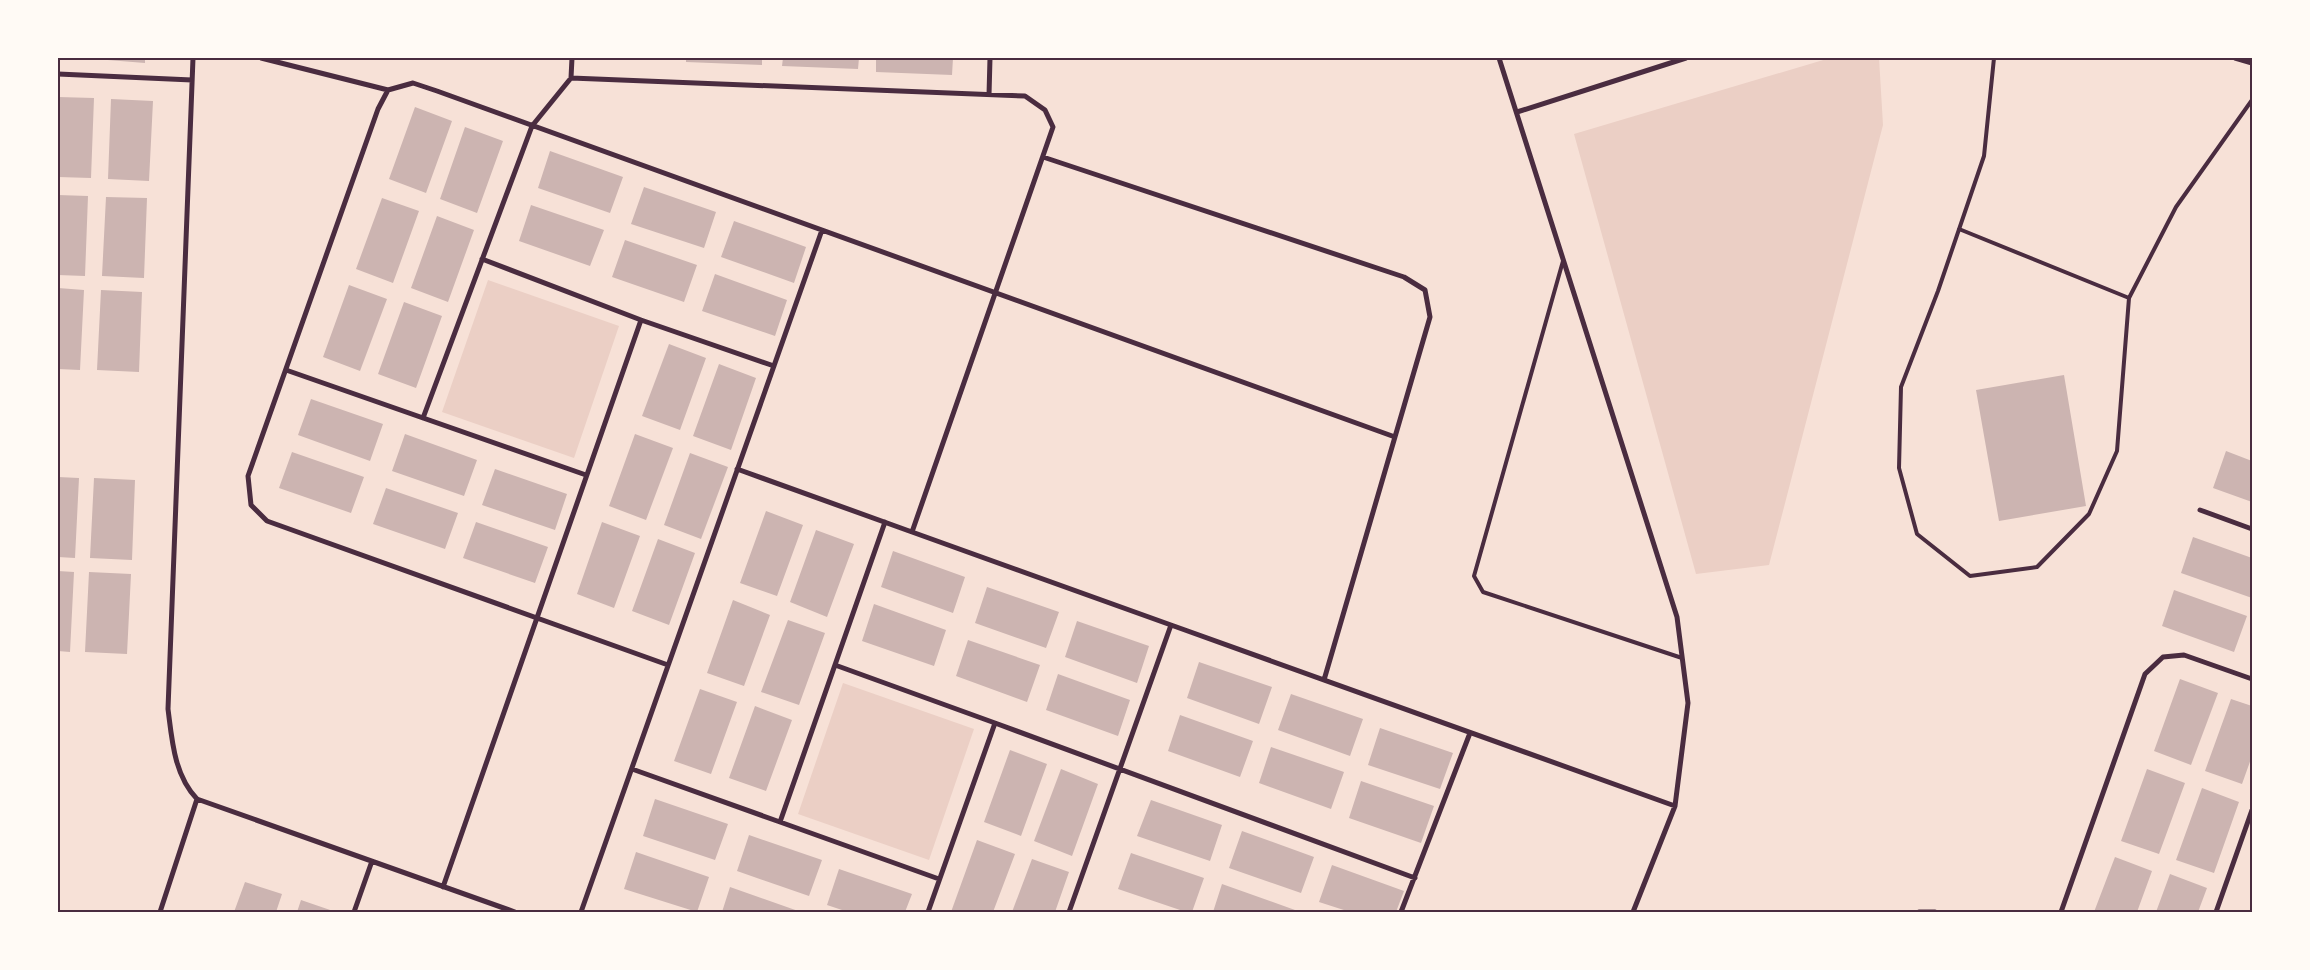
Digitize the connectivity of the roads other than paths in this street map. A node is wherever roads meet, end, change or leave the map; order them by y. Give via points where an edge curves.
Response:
1 (193, 58) edge
2 (261, 58) edge
3 (572, 58) edge
4 (990, 58) edge
5 (1499, 58) edge
6 (1686, 58) edge
7 (1994, 58) edge
8 (2235, 58) edge
9 (2252, 64) edge
10 (58, 74) edge
11 (571, 78) junction
12 (192, 80) junction
13 (388, 90) junction
14 (988, 95) junction
15 (2252, 100) edge
16 (1517, 112) junction
17 (532, 126) junction
18 (1042, 156) junction
19 (1959, 229) junction
20 (822, 230) junction
21 (482, 259) junction
22 (1564, 259) junction
23 (996, 293) junction
24 (2129, 298) junction
25 (641, 320) junction
26 (774, 366) junction
27 (286, 370) junction
28 (423, 418) junction
29 (1395, 436) junction
30 (738, 470) junction
31 (586, 475) junction
32 (2200, 510) dead end
33 (885, 522) junction
34 (2252, 529) edge
35 (912, 532) junction
36 (536, 618) junction
37 (1171, 625) junction
38 (1682, 658) junction
39 (668, 665) junction
40 (835, 665) junction
41 (2252, 679) edge
42 (1324, 680) junction
43 (995, 722) junction
44 (1470, 734) junction
45 (1120, 768) junction
46 (632, 769) junction
47 (197, 799) junction
48 (1675, 806) junction
49 (2252, 810) edge
50 (780, 822) junction
51 (372, 861) junction
52 (1415, 878) junction
53 (939, 880) junction
54 (443, 887) junction
55 (160, 912) edge
56 (354, 912) edge
57 (515, 912) edge
58 (581, 912) edge
59 (928, 912) edge
60 (1069, 912) edge
61 (1401, 912) edge
62 (1633, 912) edge
63 (1919, 912) edge
64 (1935, 912) edge
65 (2061, 912) edge
66 (2216, 912) edge

1 - 12 street
2 - 13 street
3 - 11 street
4 - 14 street
5 - 16 street
6 - 16 street
7 - 19 lane via 1984,156
8 - 9 street
10 - 12 street
11 - 14 street
11 - 17 street
12 - 47 street via 168,709 174,756 187,788
13 - 17 street via 413,83
13 - 27 street via 378,109
14 - 18 street via 1025,96 1045,110 1053,127
15 - 24 lane via 2176,206
16 - 22 street
17 - 20 street
17 - 21 street
18 - 23 street
18 - 29 street via 1404,276 1425,290 1430,317
19 - 24 lane
19 - 24 lane via 1901,387 1899,468 1917,534 1970,576 2036,567 2089,514 2117,451
20 - 23 street
20 - 26 street
21 - 25 street
21 - 28 street
22 - 38 street via 1677,617
22 - 38 lane via 1474,576 1483,592
23 - 29 street
23 - 35 street
25 - 26 street
25 - 31 street
26 - 30 street
27 - 28 street
27 - 36 street via 248,476 251,505 256,510 268,521
28 - 31 street
29 - 42 street
30 - 33 street
30 - 39 street
31 - 36 street
32 - 34 street
33 - 35 street
33 - 40 street
35 - 37 street
36 - 39 street
36 - 54 street
37 - 42 street
37 - 45 street
38 - 48 street via 1688,703
39 - 46 street
40 - 43 street
40 - 50 street
41 - 65 street via 2184,654 2164,656 2145,674
42 - 44 street
43 - 45 street
43 - 53 street
44 - 48 street
44 - 52 street
45 - 52 street
45 - 60 street
46 - 50 street
46 - 58 street
47 - 51 street
47 - 55 street
48 - 62 street
49 - 66 street
50 - 53 street
51 - 54 street
51 - 56 street
52 - 61 street
53 - 59 street
54 - 57 street
63 - 64 street

